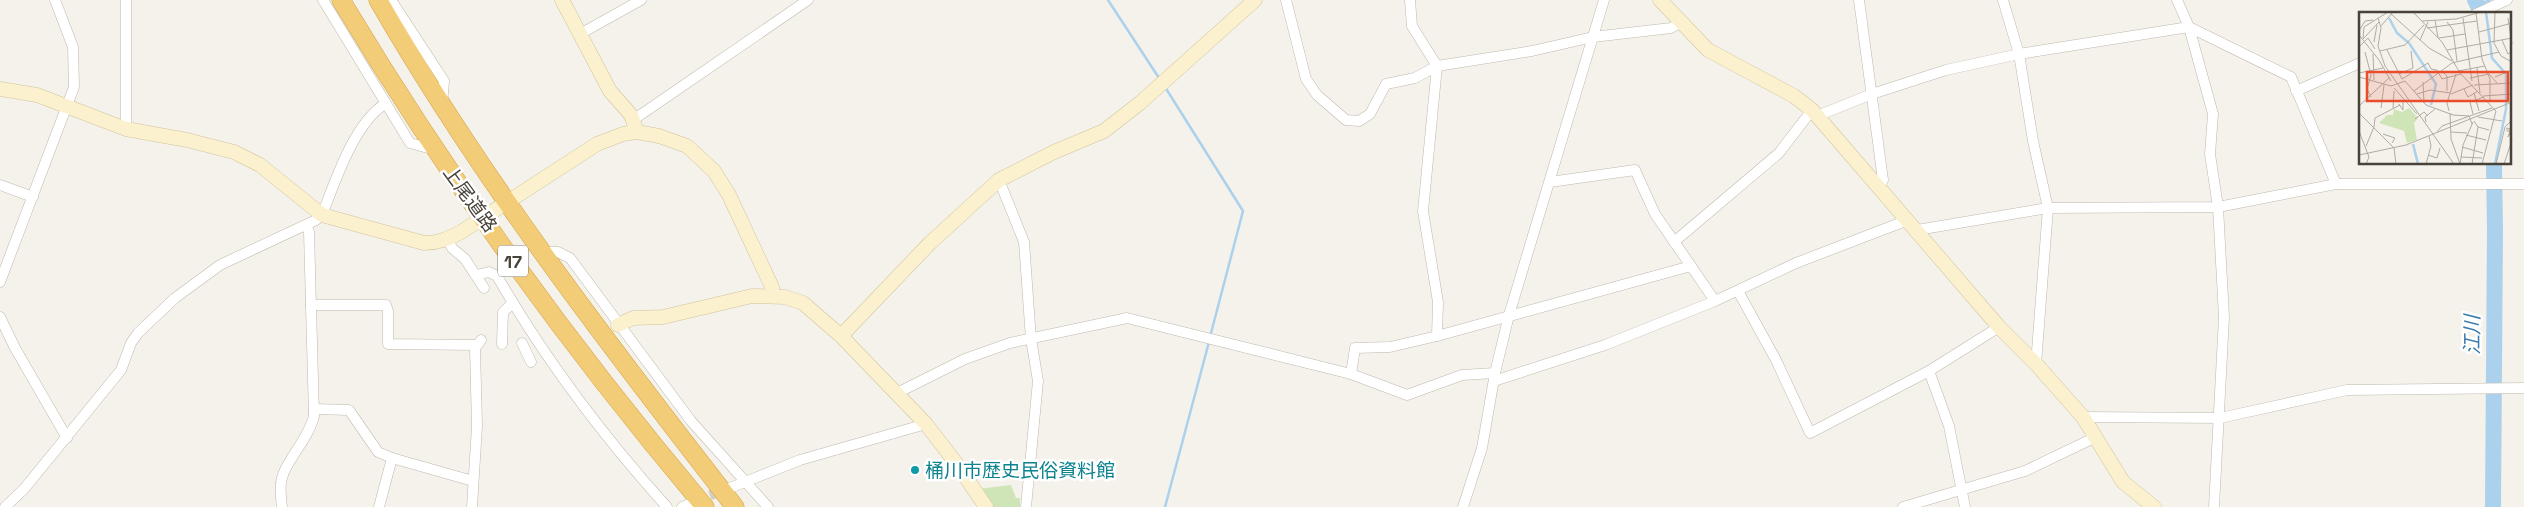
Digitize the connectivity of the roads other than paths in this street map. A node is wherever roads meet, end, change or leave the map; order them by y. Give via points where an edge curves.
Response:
1 (55, 0) edge
2 (126, 0) edge
3 (323, 0) edge
4 (341, 0) edge
5 (345, 0) edge
6 (372, 0) edge
7 (378, 0) edge
8 (391, 0) edge
9 (562, 0) edge
10 (641, 0) edge
11 (808, 0) edge
12 (1255, 0) edge
13 (1286, 0) edge
14 (1410, 0) edge
15 (1604, 0) edge
16 (1660, 0) edge
17 (1859, 0) edge
18 (2003, 0) edge
19 (2177, 0) edge
20 (2508, 0) edge
21 (2481, 12) edge
22 (1680, 23) junction
23 (2189, 27) junction
24 (580, 34) junction
25 (1593, 37) junction
26 (372, 51) junction
27 (2019, 54) junction
28 (2359, 63) edge
29 (416, 64) junction
30 (1437, 66) junction
31 (0, 89) edge
32 (2296, 91) junction
33 (1872, 94) junction
34 (385, 104) junction
35 (442, 104) junction
36 (67, 107) junction
37 (1815, 113) junction
38 (635, 126) junction
39 (126, 129) junction
40 (435, 150) junction
41 (999, 180) junction
42 (1550, 182) junction
43 (2336, 184) junction
44 (2524, 184) edge
45 (0, 185) edge
46 (1879, 186) junction
47 (33, 197) junction
48 (508, 202) junction
49 (2218, 207) junction
50 (2048, 208) junction
51 (322, 215) junction
52 (483, 217) junction
53 (306, 225) junction
54 (1912, 225) junction
55 (448, 239) junction
56 (1674, 242) junction
57 (542, 252) junction
58 (1691, 266) junction
59 (477, 275) junction
60 (0, 282) edge
61 (484, 288) dead end
62 (1738, 291) junction
63 (773, 296) junction
64 (1715, 301) junction
65 (513, 303) junction
66 (311, 305) junction
67 (1509, 315) junction
68 (0, 317) edge
69 (618, 325) junction
70 (1998, 327) junction
71 (841, 336) junction
72 (1438, 336) junction
73 (1031, 339) junction
74 (522, 343) dead end
75 (502, 344) dead end
76 (531, 362) dead end
77 (2036, 364) junction
78 (1929, 371) junction
79 (1351, 374) junction
80 (1495, 377) junction
81 (2524, 388) edge
82 (898, 393) junction
83 (314, 409) junction
84 (2083, 417) junction
85 (2220, 418) junction
86 (926, 424) junction
87 (2096, 437) junction
88 (67, 438) junction
89 (392, 458) junction
90 (474, 481) junction
91 (744, 481) junction
92 (730, 488) tunnel mouth
93 (1962, 492) junction
94 (692, 506) edge
95 (5, 507) edge
96 (282, 507) edge
97 (379, 507) edge
98 (472, 507) edge
99 (667, 507) edge
100 (735, 507) edge
101 (768, 507) edge
102 (986, 507) edge
103 (1026, 507) edge
104 (1463, 507) edge
105 (1903, 507) edge
106 (1965, 507) edge
107 (2154, 507) edge
108 (2214, 507) edge

1 - 36 street via 74,47 74,87
2 - 39 street
3 - 34 street
4 - 26 highway, 上尾道路 / 17
5 - 26 highway
6 - 29 highway
7 - 29 highway, 上尾道路 / 17
8 - 35 street via 444,81
9 - 24 street
10 - 24 street
11 - 38 street
12 - 41 street via 1104,132 1054,152
13 - 30 street via 1306,79 1316,95 1346,120 1359,121 1370,114 1386,84 1415,78
14 - 30 street via 1412,26
15 - 25 street
16 - 22 street
17 - 33 street
18 - 27 street
19 - 23 street
20 - 21 street
22 - 25 street via 1671,28
22 - 37 street via 1708,50 1794,96
23 - 27 street
23 - 32 street via 2290,77
23 - 49 street via 2213,114 2210,154
24 - 38 street via 610,92
25 - 30 street via 1532,52
25 - 42 street
26 - 40 highway, 上尾道路 / 17
27 - 33 street via 1946,70
27 - 50 street
28 - 32 street
29 - 35 highway, 上尾道路 / 17
30 - 72 street via 1422,211 1438,302
31 - 36 street via 37,95
32 - 43 street
33 - 37 street
33 - 46 street via 1883,180
34 - 40 street via 410,142
34 - 51 street via 372,115 357,137
35 - 48 highway, 上尾道路 / 17
36 - 39 street
36 - 47 street
37 - 46 street
37 - 56 street via 1779,153
38 - 48 street via 597,144
38 - 63 street via 687,146 714,171 729,195
39 - 51 street via 234,152 260,165
40 - 52 highway, 上尾道路 / 17
41 - 71 street via 930,243
41 - 73 street via 1024,242
42 - 56 street via 1635,170 1655,214
42 - 67 street
43 - 44 street
43 - 49 street
45 - 47 street
46 - 54 street
47 - 60 street
48 - 52 street
48 - 57 highway, 上尾道路 / 17
49 - 50 street
49 - 85 street via 2224,317
50 - 54 street
50 - 77 street
51 - 53 street
51 - 55 street via 424,243
52 - 55 street
52 - 94 highway, 上尾道路 / 17 via 543,304 642,432
53 - 66 street via 309,232
53 - 88 street via 220,265 175,298 138,333 121,370
54 - 62 street via 1796,262
54 - 70 street
55 - 59 street via 452,248 466,259
56 - 58 street
57 - 69 street via 558,252 570,258
57 - 100 highway, 上尾道路 / 17
58 - 64 street
58 - 67 street
59 - 61 street
59 - 65 street via 493,272
62 - 64 street
62 - 78 street via 1776,360 1810,433
63 - 69 street via 752,296 663,317 633,318
63 - 71 street via 803,303
64 - 80 street via 1605,345
65 - 75 street via 503,312
65 - 99 street via 593,420
66 - 83 street
66 - 90 street via 386,305 388,344 479,342
67 - 72 street
67 - 80 street
68 - 88 street via 14,348
69 - 91 street via 691,421
70 - 77 street
70 - 78 street
71 - 82 street
72 - 79 street via 1390,347 1355,348
73 - 79 street via 1127,318
73 - 82 street via 965,359
73 - 103 street via 1038,393
74 - 76 street
77 - 84 street
78 - 93 street via 1949,426
79 - 80 street via 1407,396 1462,375
80 - 104 street via 1482,448
81 - 85 street via 2347,390
82 - 86 street
83 - 89 street via 348,410 375,448
83 - 96 street via 311,427 281,483
84 - 85 street
84 - 87 street
85 - 108 street
86 - 91 street via 800,460
86 - 102 street
87 - 93 street via 2025,472
87 - 107 street via 2123,482
88 - 95 street
89 - 90 street
89 - 97 street
90 - 98 street
91 - 92 street
91 - 101 street
93 - 105 street
93 - 106 street

